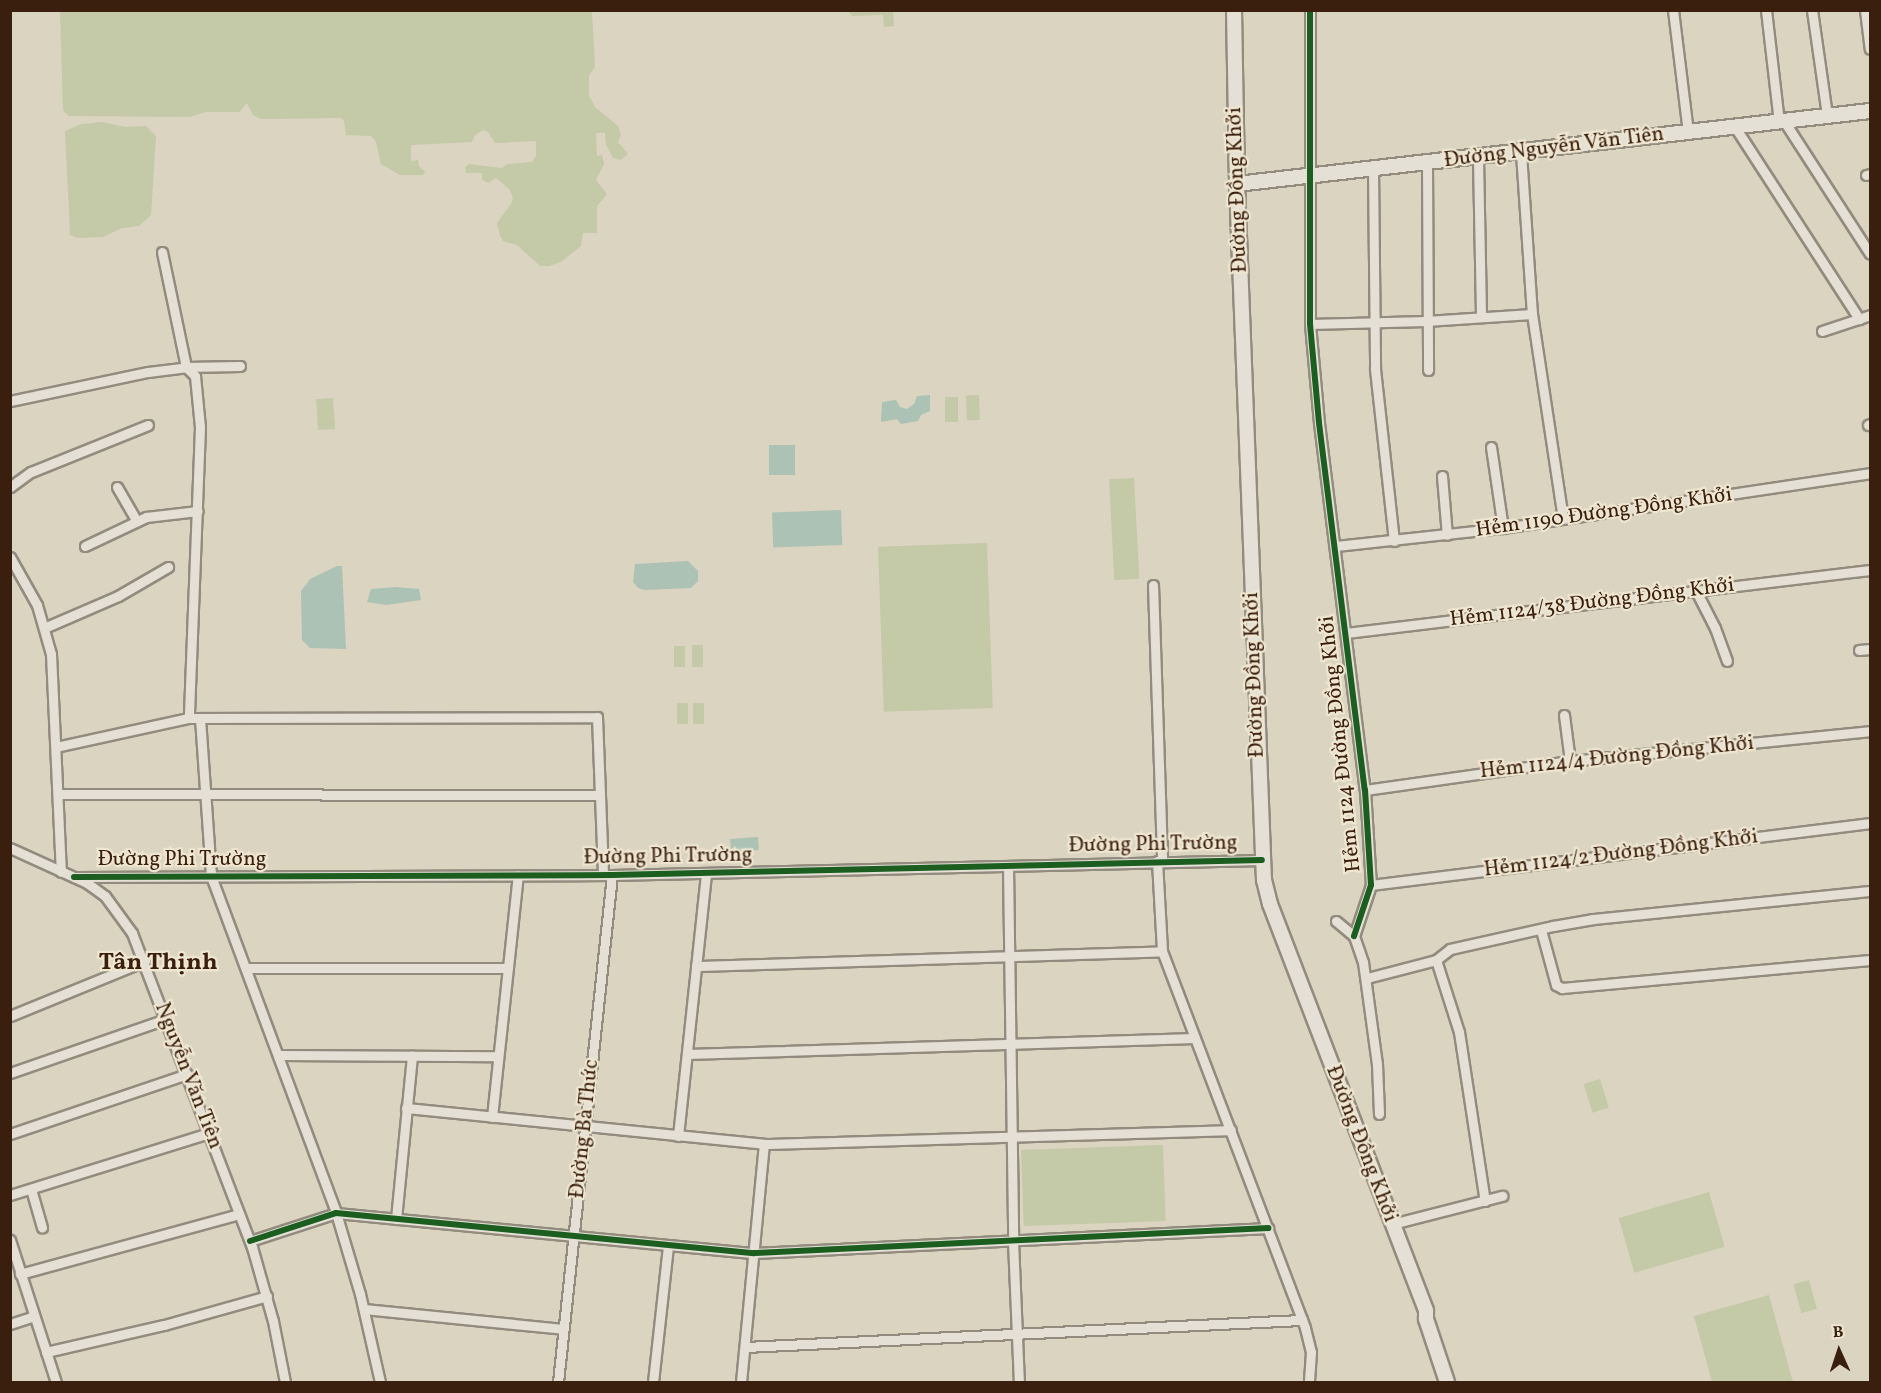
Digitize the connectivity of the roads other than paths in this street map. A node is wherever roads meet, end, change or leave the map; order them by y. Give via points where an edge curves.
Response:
1 (1234, 10) edge
2 (1310, 10) edge
3 (1673, 10) edge
4 (1766, 10) edge
5 (1812, 10) edge
6 (1865, 10) edge
7 (1870, 49) edge
8 (1870, 111) edge
9 (1827, 116) junction
10 (1781, 121) junction
11 (1735, 127) junction
12 (1688, 132) junction
13 (1521, 153) junction
14 (1478, 158) junction
15 (1428, 163) junction
16 (1373, 169) junction
17 (1311, 176) junction
18 (1237, 184) junction
19 (162, 252) dead end
20 (1870, 254) edge
21 (1532, 314) junction
22 (1870, 315) edge
23 (1481, 317) junction
24 (1859, 319) junction
25 (1426, 321) junction
26 (1374, 322) junction
27 (1310, 324) junction
28 (1822, 331) dead end
29 (240, 366) dead end
30 (186, 367) junction
31 (1428, 370) dead end
32 (10, 401) edge
33 (148, 425) dead end
34 (1491, 447) dead end
35 (1870, 473) edge
36 (1442, 476) dead end
37 (10, 487) edge
38 (117, 487) dead end
39 (198, 510) junction
40 (1563, 519) junction
41 (137, 521) junction
42 (1503, 528) junction
43 (1447, 535) junction
44 (1394, 540) junction
45 (85, 546) dead end
46 (1336, 546) junction
47 (10, 557) edge
48 (168, 567) dead end
49 (1870, 570) edge
50 (1154, 585) dead end
51 (1695, 589) junction
52 (44, 627) junction
53 (1346, 633) junction
54 (1870, 649) edge
55 (1859, 650) dead end
56 (1727, 662) dead end
57 (1564, 715) dead end
58 (189, 718) junction
59 (200, 718) junction
60 (1870, 731) edge
61 (56, 747) junction
62 (1570, 761) junction
63 (1365, 790) junction
64 (58, 794) junction
65 (206, 794) junction
66 (600, 795) junction
67 (1870, 823) edge
68 (10, 848) edge
69 (1262, 860) junction
70 (1160, 861) junction
71 (1008, 866) junction
72 (61, 872) junction
73 (706, 873) junction
74 (518, 875) junction
75 (608, 875) junction
76 (211, 876) junction
77 (74, 877) junction
78 (1371, 885) junction
79 (1870, 891) edge
80 (1336, 921) dead end
81 (1541, 930) junction
82 (1354, 936) junction
83 (1162, 951) junction
84 (1009, 956) junction
85 (1436, 960) junction
86 (1870, 960) edge
87 (144, 961) junction
88 (696, 966) junction
89 (246, 968) junction
90 (508, 968) junction
91 (1367, 978) junction
92 (10, 1016) edge
93 (166, 1019) junction
94 (1195, 1038) junction
95 (1010, 1044) junction
96 (687, 1054) junction
97 (279, 1055) junction
98 (412, 1056) junction
99 (498, 1056) junction
100 (10, 1073) edge
101 (187, 1074) junction
102 (406, 1108) junction
103 (1379, 1114) dead end
104 (492, 1117) junction
105 (585, 1126) junction
106 (1231, 1130) junction
107 (209, 1133) junction
108 (10, 1134) edge
109 (678, 1136) junction
110 (1011, 1137) junction
111 (764, 1144) junction
112 (31, 1189) junction
113 (10, 1195) edge
114 (1502, 1197) dead end
115 (1485, 1201) junction
116 (336, 1213) junction
117 (239, 1214) junction
118 (396, 1219) junction
119 (1392, 1224) junction
120 (42, 1227) dead end
121 (1268, 1228) junction
122 (573, 1236) junction
123 (10, 1240) edge
124 (250, 1241) junction
125 (1013, 1241) junction
126 (668, 1246) junction
127 (754, 1253) junction
128 (20, 1274) junction
129 (267, 1296) junction
130 (364, 1309) junction
131 (1426, 1311) junction
132 (34, 1316) junction
133 (1302, 1320) junction
134 (10, 1324) edge
135 (564, 1329) junction
136 (1017, 1334) junction
137 (745, 1347) junction
138 (45, 1352) junction
139 (56, 1383) edge
140 (285, 1383) edge
141 (380, 1383) edge
142 (558, 1383) edge
143 (653, 1383) edge
144 (741, 1383) edge
145 (1019, 1383) edge
146 (1309, 1383) edge
147 (1447, 1383) edge
148 (1456, 1383) edge

1 - 18 main road, Đường Đồng Khởi
2 - 17 street
3 - 12 street
4 - 10 street
5 - 9 street
6 - 7 street
8 - 9 main road, Đường Nguyễn Văn Tiên
9 - 10 main road, Đường Nguyễn Văn Tiên
10 - 11 main road, Đường Nguyễn Văn Tiên
10 - 20 street
11 - 12 main road, Đường Nguyễn Văn Tiên
11 - 24 street
12 - 13 main road, Đường Nguyễn Văn Tiên
13 - 14 main road, Đường Nguyễn Văn Tiên
13 - 21 street
14 - 15 main road, Đường Nguyễn Văn Tiên
14 - 23 street
15 - 16 main road, Đường Nguyễn Văn Tiên
15 - 25 street
16 - 17 main road, Đường Nguyễn Văn Tiên
16 - 26 street
17 - 18 main road, Đường Nguyễn Văn Tiên
17 - 27 street, Hẻm 1124 Đường Đồng Khởi
18 - 69 main road, Đường Đồng Khởi
19 - 30 street
21 - 23 street
21 - 40 street
22 - 24 street
23 - 25 street
24 - 28 street
25 - 26 street
25 - 31 street
26 - 27 street
26 - 44 street via 1379,424
27 - 46 street, Hẻm 1124 Đường Đồng Khởi
29 - 30 street
30 - 32 street
30 - 39 street via 195,376 200,427
33 - 37 street via 40,468
34 - 42 street
35 - 40 street, Hẻm 1190 Đường Đồng Khởi
36 - 43 street
38 - 41 street
39 - 41 street
39 - 58 street
40 - 42 street, Hẻm 1190 Đường Đồng Khởi
41 - 45 street
42 - 43 street, Hẻm 1190 Đường Đồng Khởi
43 - 44 street, Hẻm 1190 Đường Đồng Khởi
44 - 46 street, Hẻm 1190 Đường Đồng Khởi
46 - 53 street, Hẻm 1124 Đường Đồng Khởi
47 - 52 street via 30,591
48 - 52 street via 118,596
49 - 51 street, Hẻm 1124/38 Đường Đồng Khởi
50 - 70 street
51 - 53 street, Hẻm 1124/38 Đường Đồng Khởi
51 - 56 street
52 - 61 street via 52,661
53 - 63 street, Hẻm 1124 Đường Đồng Khởi
54 - 55 street
57 - 62 street
58 - 59 street
58 - 61 street
59 - 65 street
59 - 66 street, Đường Bà Thức via 597,717
60 - 62 street, Hẻm 1124/4 Đường Đồng Khởi
61 - 64 street
62 - 63 street, Hẻm 1124/4 Đường Đồng Khởi
63 - 78 street, Hẻm 1124 Đường Đồng Khởi
64 - 65 street
64 - 72 street
65 - 66 street
65 - 76 street
66 - 75 street, Đường Bà Thức
67 - 78 street, Hẻm 1124/2 Đường Đồng Khởi
68 - 72 street, Nguyễn Văn Tiên
69 - 70 street, Đường Phi Trường
69 - 119 main road, Đường Đồng Khởi via 1270,904
70 - 71 street, Đường Phi Trường
70 - 83 street
71 - 73 street, Đường Phi Trường
71 - 84 street
72 - 77 street, Nguyễn Văn Tiên
73 - 75 street, Đường Phi Trường
73 - 88 street
74 - 75 street, Đường Phi Trường
74 - 76 street, Đường Phi Trường
74 - 90 street
75 - 105 street, Đường Bà Thức
76 - 77 street, Đường Phi Trường
76 - 89 street
77 - 87 street, Nguyễn Văn Tiên via 112,903 126,922
78 - 82 street, Hẻm 1124 Đường Đồng Khởi
79 - 81 street via 1593,919
80 - 82 street
81 - 85 street via 1450,949
81 - 86 street via 1556,985 1562,988
82 - 91 street
83 - 84 street
83 - 94 street
84 - 88 street
84 - 95 street
85 - 91 street
85 - 115 street via 1459,1032
87 - 92 street
87 - 93 street, Nguyễn Văn Tiên
88 - 96 street
89 - 90 street
89 - 97 street
90 - 99 street
91 - 103 street
93 - 100 street
93 - 101 street, Nguyễn Văn Tiên
94 - 95 street
94 - 106 street
95 - 96 street
95 - 110 street
96 - 109 street
97 - 98 street
97 - 116 street
98 - 99 street
98 - 102 street
99 - 104 street
101 - 107 street, Nguyễn Văn Tiên
101 - 108 street
102 - 104 street
102 - 118 street
104 - 105 street
105 - 109 street
105 - 122 street, Đường Bà Thức
106 - 110 street
106 - 121 street
107 - 112 street
107 - 117 street, Nguyễn Văn Tiên
109 - 111 street
110 - 111 street
110 - 125 street
111 - 127 street
112 - 113 street
112 - 120 street
114 - 115 street
115 - 119 street
116 - 118 street
116 - 124 street
116 - 130 street
117 - 124 street, Nguyễn Văn Tiên
117 - 128 street
118 - 122 street
119 - 131 main road, Đường Đồng Khởi
121 - 125 street
121 - 133 street
122 - 126 street
122 - 135 street, Đường Bà Thức
123 - 128 street
124 - 129 street, Nguyễn Văn Tiên
125 - 127 street
125 - 136 street
126 - 127 street
126 - 143 street
127 - 137 street
128 - 132 street
129 - 138 street via 164,1326
129 - 140 street, Nguyễn Văn Tiên
130 - 135 street
130 - 141 street
131 - 147 main road, Đường Đồng Khởi
131 - 148 main road, Đường Đồng Khởi via 1434,1318
132 - 134 street
132 - 138 street
133 - 136 street
133 - 146 street via 1310,1345
135 - 142 street, Đường Bà Thức
136 - 137 street
136 - 145 street
137 - 144 street
138 - 139 street

